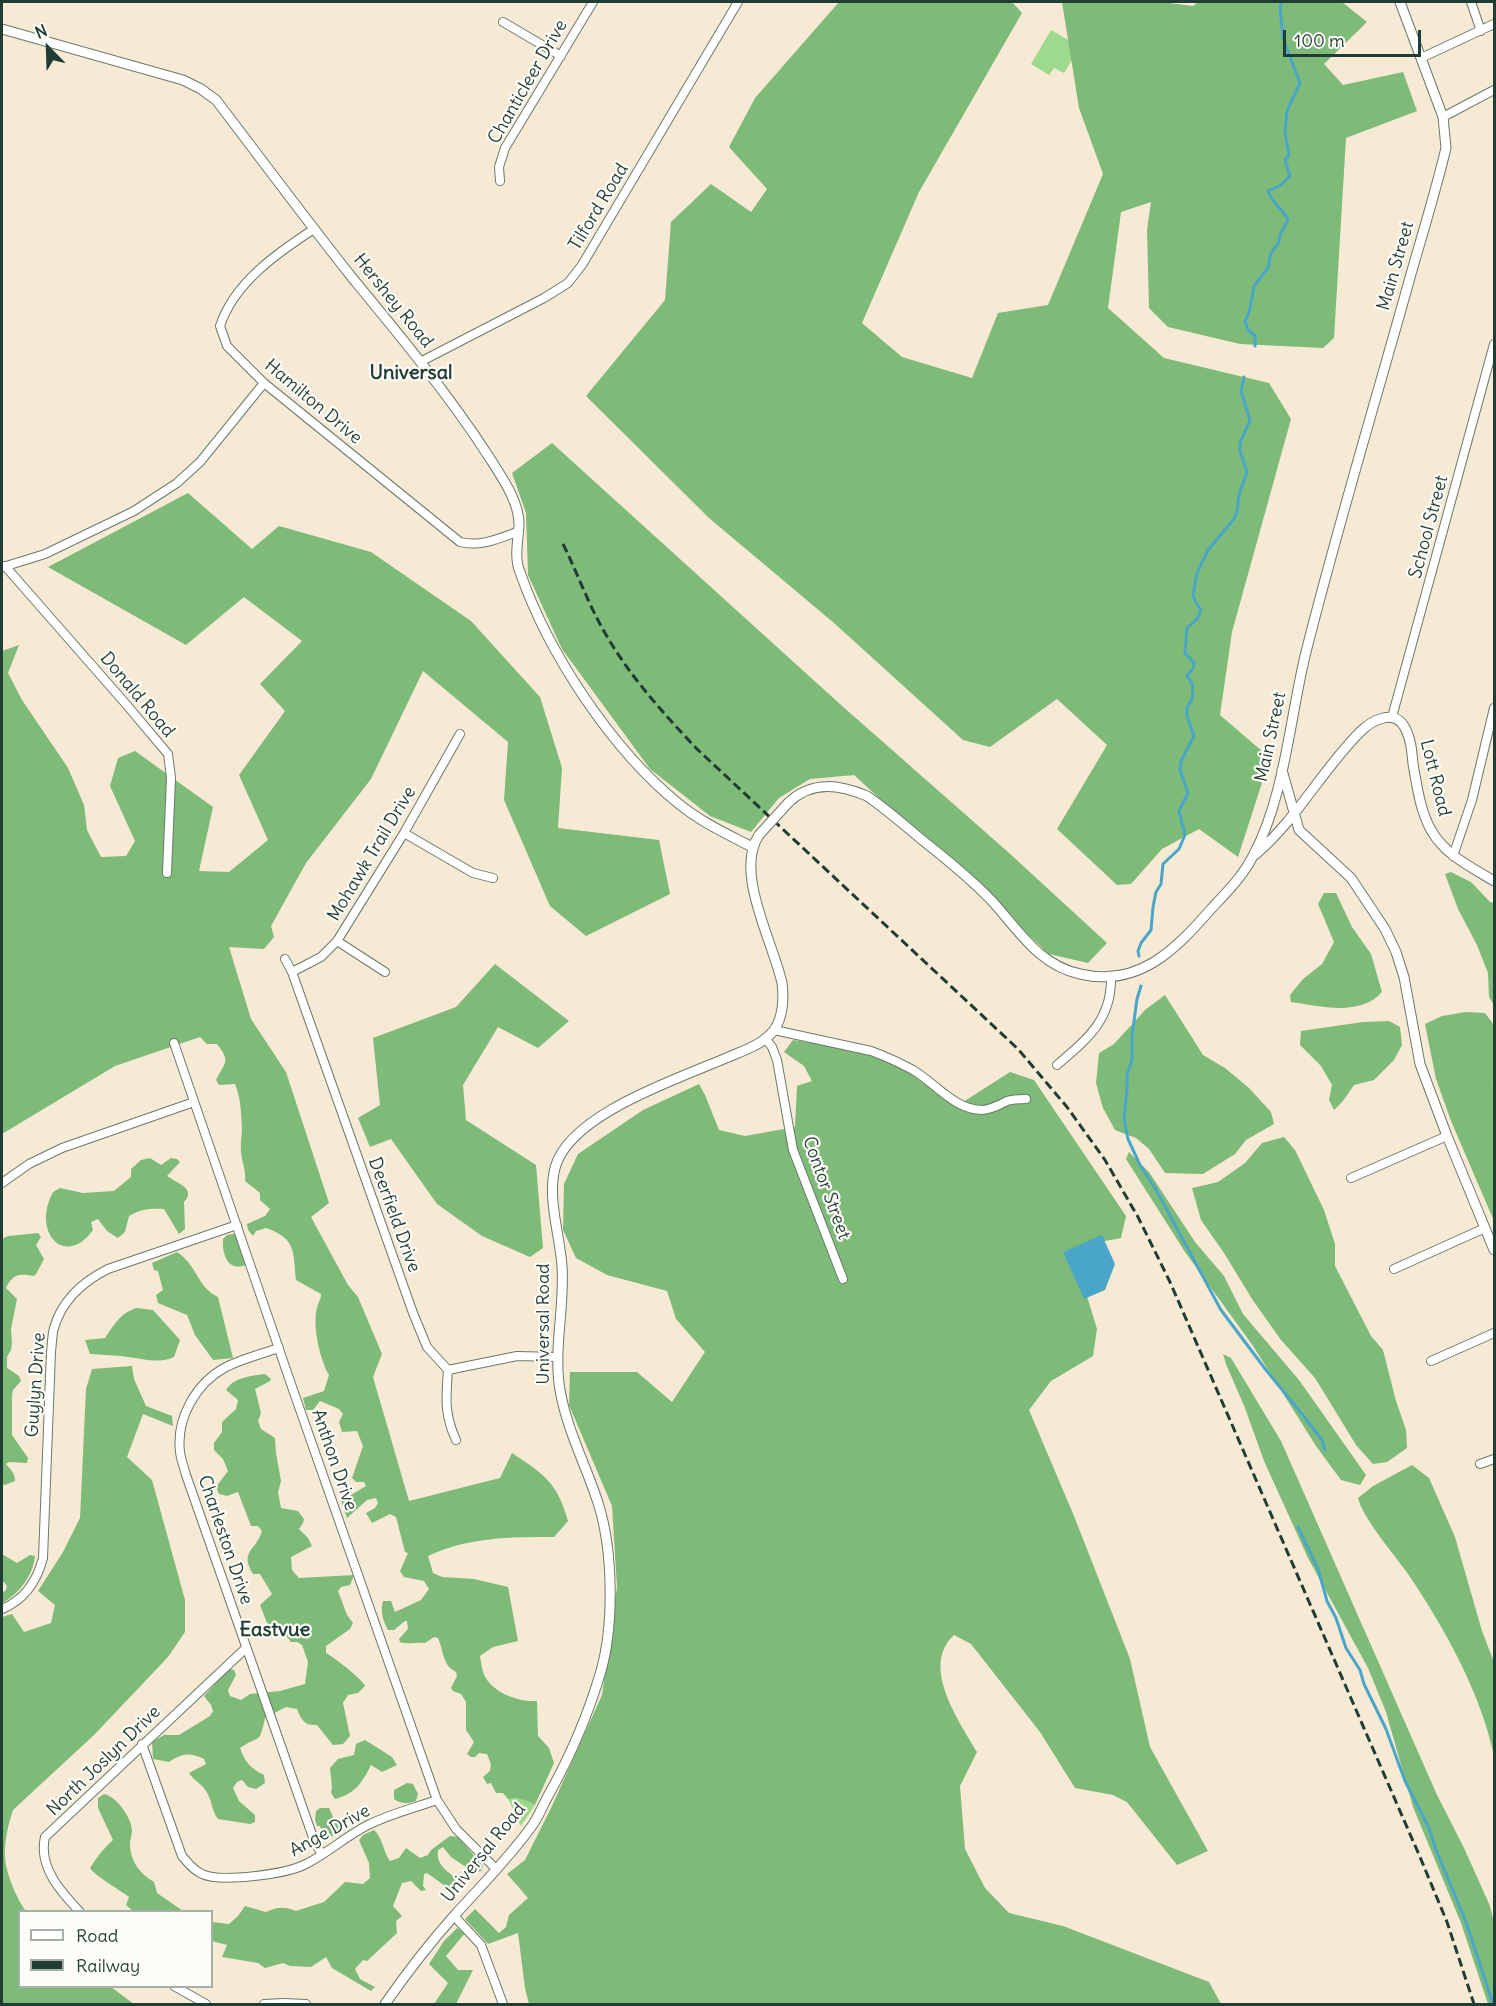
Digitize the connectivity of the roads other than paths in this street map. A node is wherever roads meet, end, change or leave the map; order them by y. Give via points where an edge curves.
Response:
1 (593, 2) edge
2 (738, 2) edge
3 (1400, 2) edge
4 (1471, 2) edge
5 (503, 22) dead end
6 (1494, 24) edge
7 (2, 29) edge
8 (1481, 31) junction
9 (561, 56) junction
10 (1421, 58) junction
11 (1494, 90) edge
12 (1443, 117) junction
13 (500, 181) dead end
14 (314, 230) junction
15 (1494, 344) edge
16 (420, 362) junction
17 (264, 383) junction
18 (517, 532) junction
19 (3, 567) edge
20 (1494, 708) edge
21 (1392, 717) junction
22 (460, 734) dead end
23 (1282, 770) junction
24 (1294, 816) junction
25 (404, 832) junction
26 (752, 847) junction
27 (1453, 856) junction
28 (1253, 858) junction
29 (167, 873) dead end
30 (493, 878) dead end
31 (1494, 881) edge
32 (338, 941) junction
33 (285, 959) dead end
34 (292, 972) junction
35 (385, 972) dead end
36 (1111, 977) junction
37 (774, 1030) junction
38 (765, 1038) junction
39 (174, 1043) dead end
40 (1057, 1065) dead end
41 (1026, 1099) dead end
42 (194, 1102) junction
43 (1447, 1136) junction
44 (1351, 1178) dead end
45 (2, 1183) edge
46 (237, 1225) junction
47 (1485, 1228) junction
48 (1494, 1250) edge
49 (1394, 1269) dead end
50 (843, 1279) dead end
51 (1494, 1333) edge
52 (279, 1348) junction
53 (558, 1356) junction
54 (1431, 1361) dead end
55 (448, 1370) junction
56 (456, 1440) dead end
57 (1494, 1459) edge
58 (1480, 1464) dead end
59 (2, 1609) edge
60 (246, 1648) junction
61 (142, 1744) junction
62 (438, 1800) junction
63 (322, 1854) junction
64 (496, 1869) junction
65 (79, 1910) edge
66 (454, 1916) junction
67 (178, 1988) edge
68 (206, 2004) edge
69 (264, 2004) edge
70 (306, 2004) edge
71 (385, 2004) edge
72 (503, 2004) edge

1 - 9 street, Chanticleer Drive
2 - 16 street, Tilford Road via 568,283
3 - 10 street, Main Street
4 - 8 street
5 - 9 street
6 - 8 street
7 - 14 street, Hershey Road via 183,80 201,89 216,100
8 - 10 street
9 - 13 street, Chanticleer Drive via 505,148 499,167
10 - 12 street, Main Street
11 - 12 street
12 - 23 street, Main Street via 1446,148 1305,654
14 - 16 street, Hershey Road
14 - 17 street, Hamilton Drive via 241,287 222,318 220,326 227,346
15 - 21 street, School Street
16 - 18 street, Hershey Road via 503,480 518,516
17 - 18 street, Hamilton Drive via 460,542 485,543
17 - 19 street via 200,462 177,483 134,511 45,554
18 - 26 street, Hershey Road via 518,569 531,601 563,664 613,737 681,806
19 - 29 street, Donald Road via 168,754 171,778
20 - 27 street via 1472,800
21 - 24 street via 1383,717 1362,730
21 - 27 street, Lott Road via 1401,722 1410,740 1425,817 1432,832
22 - 25 street, Mohawk Trail Drive
23 - 24 street
23 - 28 street, Main Street via 1268,823
24 - 28 street
24 - 43 street via 1299,830 1351,878 1385,928 1404,977 1420,1064
25 - 30 street via 473,873
25 - 32 street, Mohawk Trail Drive
26 - 36 street, Main Street, bridge via 789,802 804,791 829,785 851,790 867,796 950,862 992,901 1038,954 1079,974
26 - 37 street via 750,874 783,992
27 - 31 street, Lott Road
28 - 36 street, Main Street via 1166,956 1130,973
32 - 34 street, Mohawk Trail Drive via 321,957
32 - 35 street
33 - 34 street, Deerfield Drive
34 - 55 street, Deerfield Drive via 413,1313 427,1347
36 - 40 street via 1110,998 1100,1024
37 - 38 street, Universal Road
37 - 41 street via 884,1056 972,1108 982,1110
38 - 50 street, Contor Street via 777,1060 793,1150
38 - 53 street, Universal Road via 633,1098 584,1127 559,1155 554,1171 563,1294
39 - 42 street, Anthon Drive
42 - 45 street via 47,1155
42 - 46 street, Anthon Drive
43 - 44 street
43 - 47 street
46 - 52 street, Anthon Drive
46 - 59 street, Guylyn Drive via 115,1266 93,1277 63,1308 54,1328 51,1352 42,1558 33,1583
47 - 48 street
47 - 49 street
51 - 54 street
52 - 60 street, Charleston Drive via 225,1368 206,1381 190,1401 181,1430 180,1451 186,1475
52 - 62 street, Anthon Drive
53 - 55 street via 517,1356
53 - 64 street, Universal Road via 565,1413 604,1526 610,1608 602,1668 584,1722 534,1823
55 - 56 street via 448,1422
57 - 58 street
60 - 61 street, North Joslyn Drive
60 - 63 street, Charleston Drive
61 - 63 street, Ange Drive via 182,1856 200,1874 226,1878 288,1871
61 - 65 street, North Joslyn Drive via 45,1838 44,1854 52,1877
62 - 63 street, Ange Drive via 368,1825
62 - 64 street, Anthon Drive via 456,1830
64 - 66 street, Universal Road
66 - 71 street, Universal Road
66 - 72 street via 480,1945
67 - 68 street
69 - 70 street

